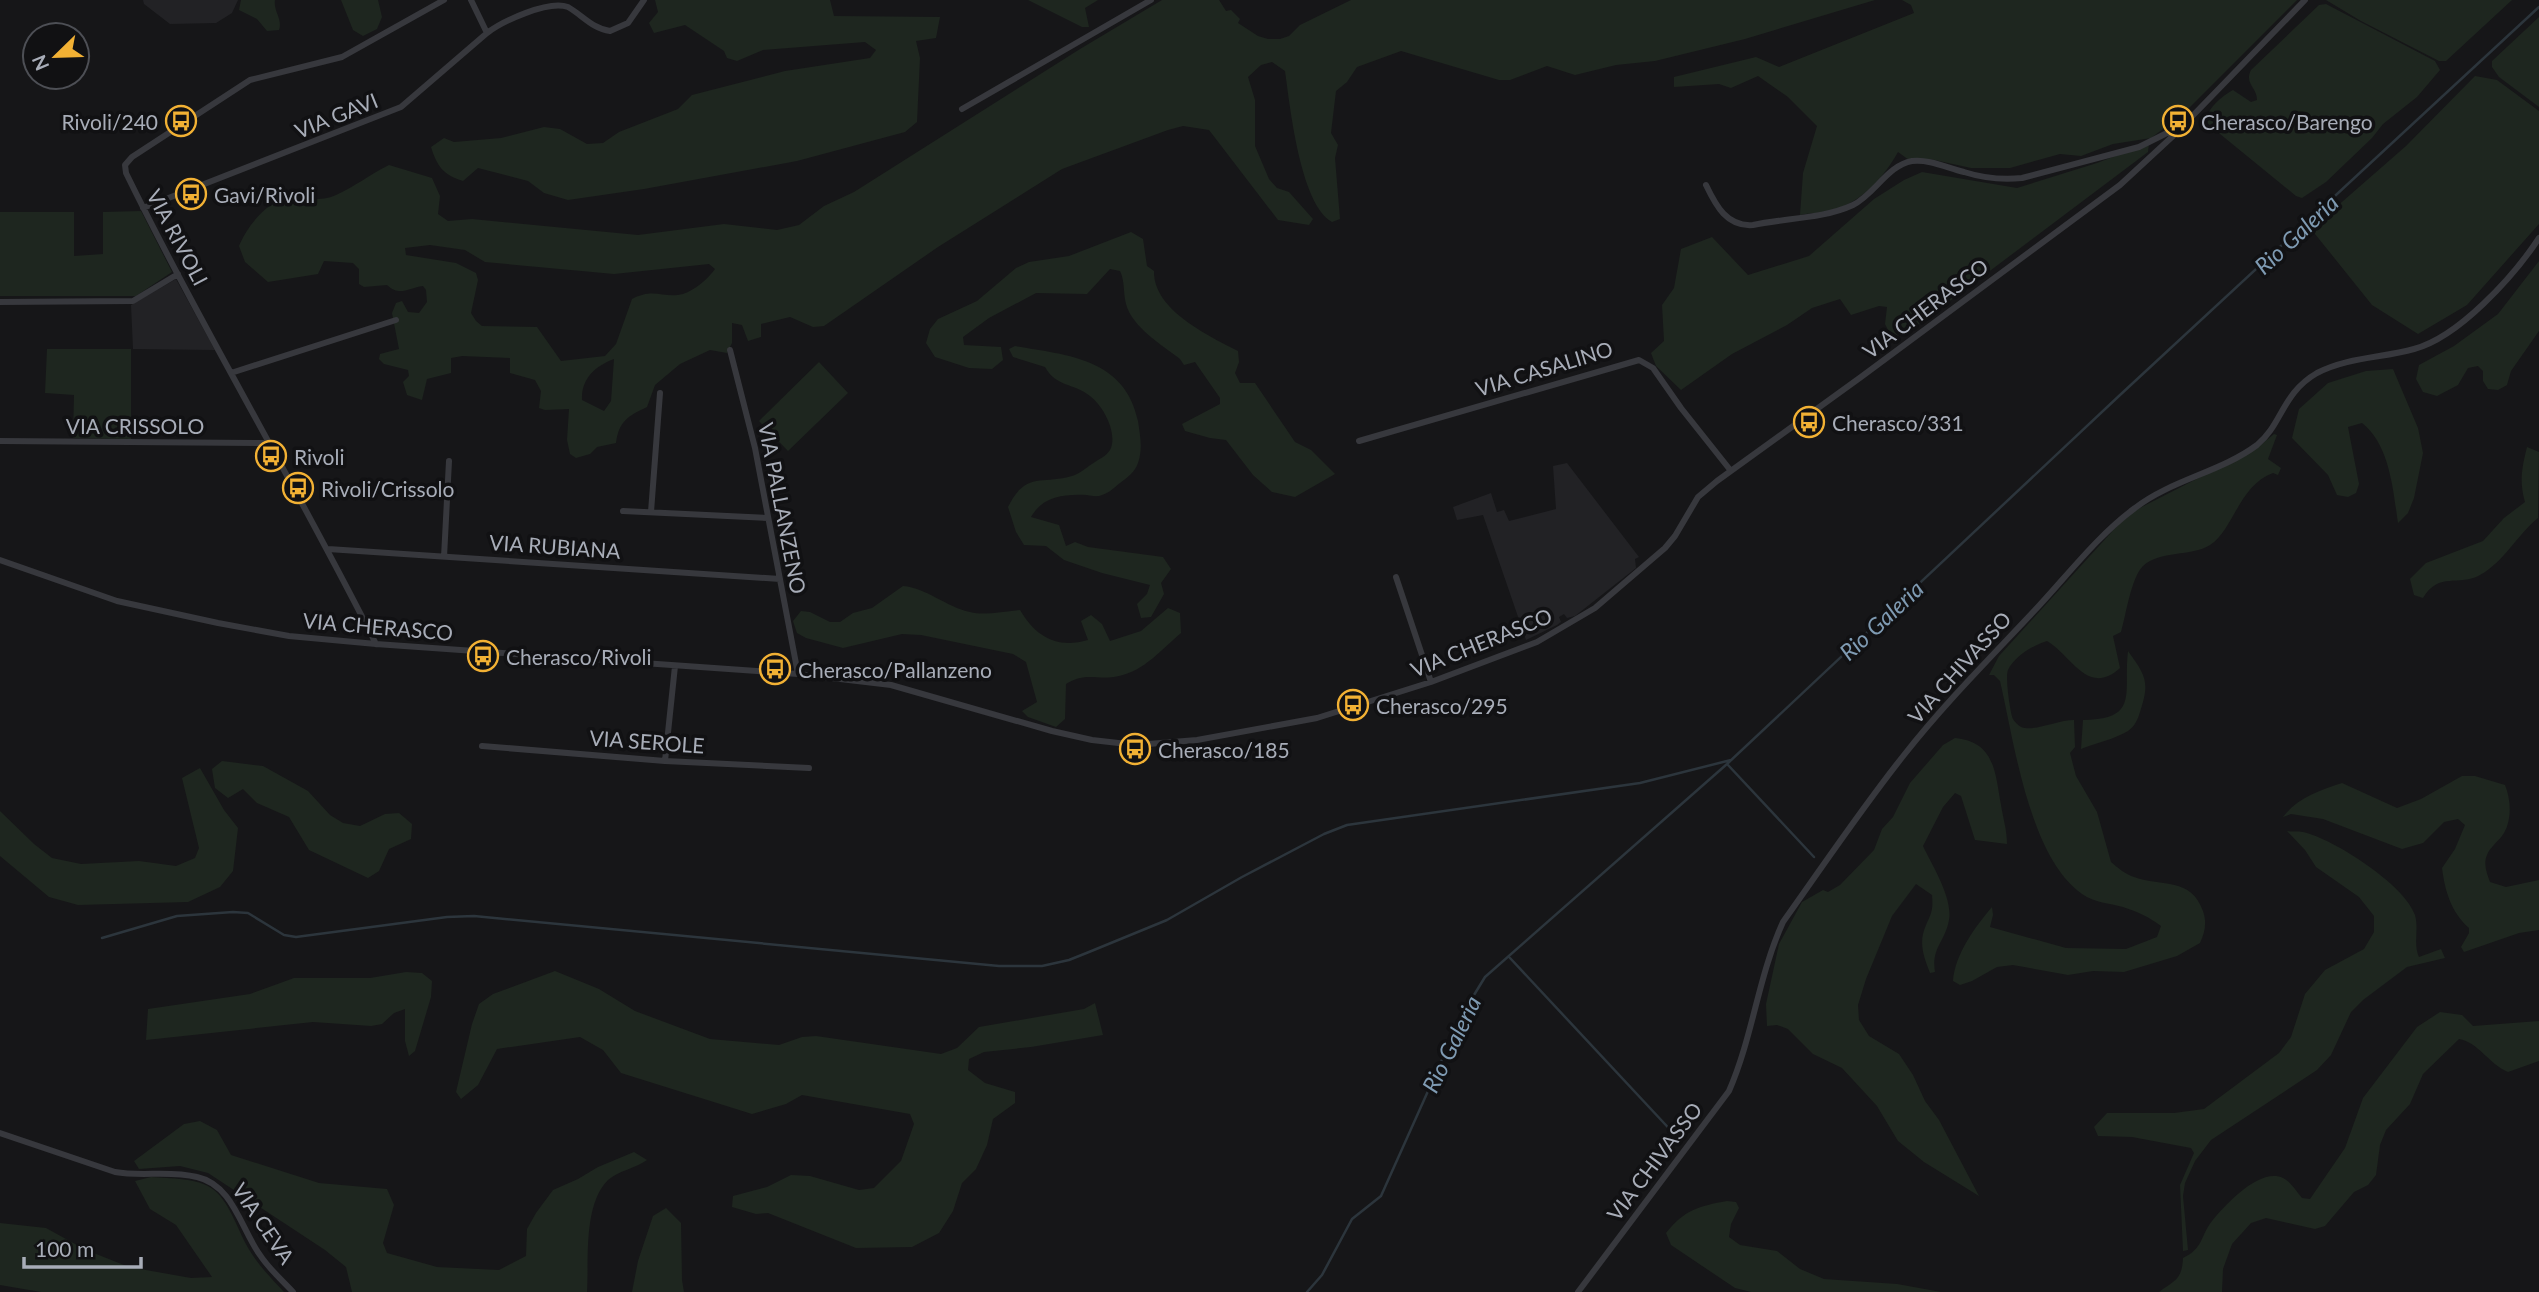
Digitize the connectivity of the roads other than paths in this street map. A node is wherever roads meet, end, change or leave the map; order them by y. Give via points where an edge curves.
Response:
1 (443, 0) edge
2 (471, 0) edge
3 (644, 0) edge
4 (1152, 0) edge
5 (2305, 0) edge
6 (487, 33) junction
7 (962, 109) dead end
8 (2183, 125) junction
9 (1706, 185) dead end
10 (143, 208) junction
11 (2539, 238) edge
12 (178, 274) junction
13 (0, 302) edge
14 (396, 320) dead end
15 (730, 350) dead end
16 (231, 373) junction
17 (660, 393) dead end
18 (0, 441) edge
19 (1359, 441) dead end
20 (269, 443) junction
21 (449, 461) dead end
22 (1731, 471) junction
23 (623, 511) dead end
24 (651, 512) junction
25 (768, 518) junction
26 (328, 549) junction
27 (444, 557) junction
28 (0, 561) edge
29 (1396, 577) dead end
30 (780, 579) junction
31 (376, 644) junction
32 (675, 666) junction
33 (798, 674) junction
34 (1431, 682) junction
35 (482, 746) dead end
36 (665, 761) junction
37 (809, 768) dead end
38 (0, 1133) edge
39 (293, 1292) edge
40 (1578, 1292) edge

1 - 10 street, VIA RIVOLI via 342,57 250,80 132,157 125,170
2 - 6 street
3 - 6 street, VIA GAVI via 628,23 610,31 558,4 518,13
4 - 7 street
5 - 8 street, VIA CHERASCO
6 - 10 street, VIA GAVI via 401,107
8 - 9 street via 2139,146 2009,180 1913,161 1846,208 1753,225 1727,218
8 - 22 street, VIA CHERASCO via 2120,185
10 - 12 street, VIA RIVOLI
11 - 40 street, VIA CHIVASSO via 2502,284 2453,328 2418,348 2319,372 2296,389 2257,444 2154,494 2133,509 1949,702 1905,753 1783,922 1769,952 1729,1091
12 - 13 street via 128,302
12 - 16 street, VIA RIVOLI
14 - 16 street
15 - 25 street, VIA PALLANZENO
16 - 20 street, VIA RIVOLI
17 - 24 street
18 - 20 street, VIA CRISSOLO
19 - 22 street, VIA CASALINO via 1639,360 1653,368
20 - 26 street, VIA RIVOLI
21 - 27 street
22 - 34 street, VIA CHERASCO via 1698,497 1665,548 1595,608 1537,642
23 - 24 street
24 - 25 street
25 - 30 street, VIA PALLANZENO
26 - 27 street, VIA RUBIANA
26 - 31 street, VIA RIVOLI
27 - 30 street, VIA RUBIANA
28 - 31 street, VIA CHERASCO via 117,601 289,636
29 - 34 street
30 - 33 street, VIA PALLANZENO
31 - 32 street, VIA CHERASCO
32 - 33 street, VIA CHERASCO
32 - 36 street
33 - 34 street, VIA CHERASCO via 891,685 1052,731 1136,745 1198,740 1317,718
35 - 36 street, VIA SEROLE
36 - 37 street, VIA SEROLE
38 - 39 street, VIA CEVA via 126,1174 168,1172 206,1179 223,1191 262,1258

